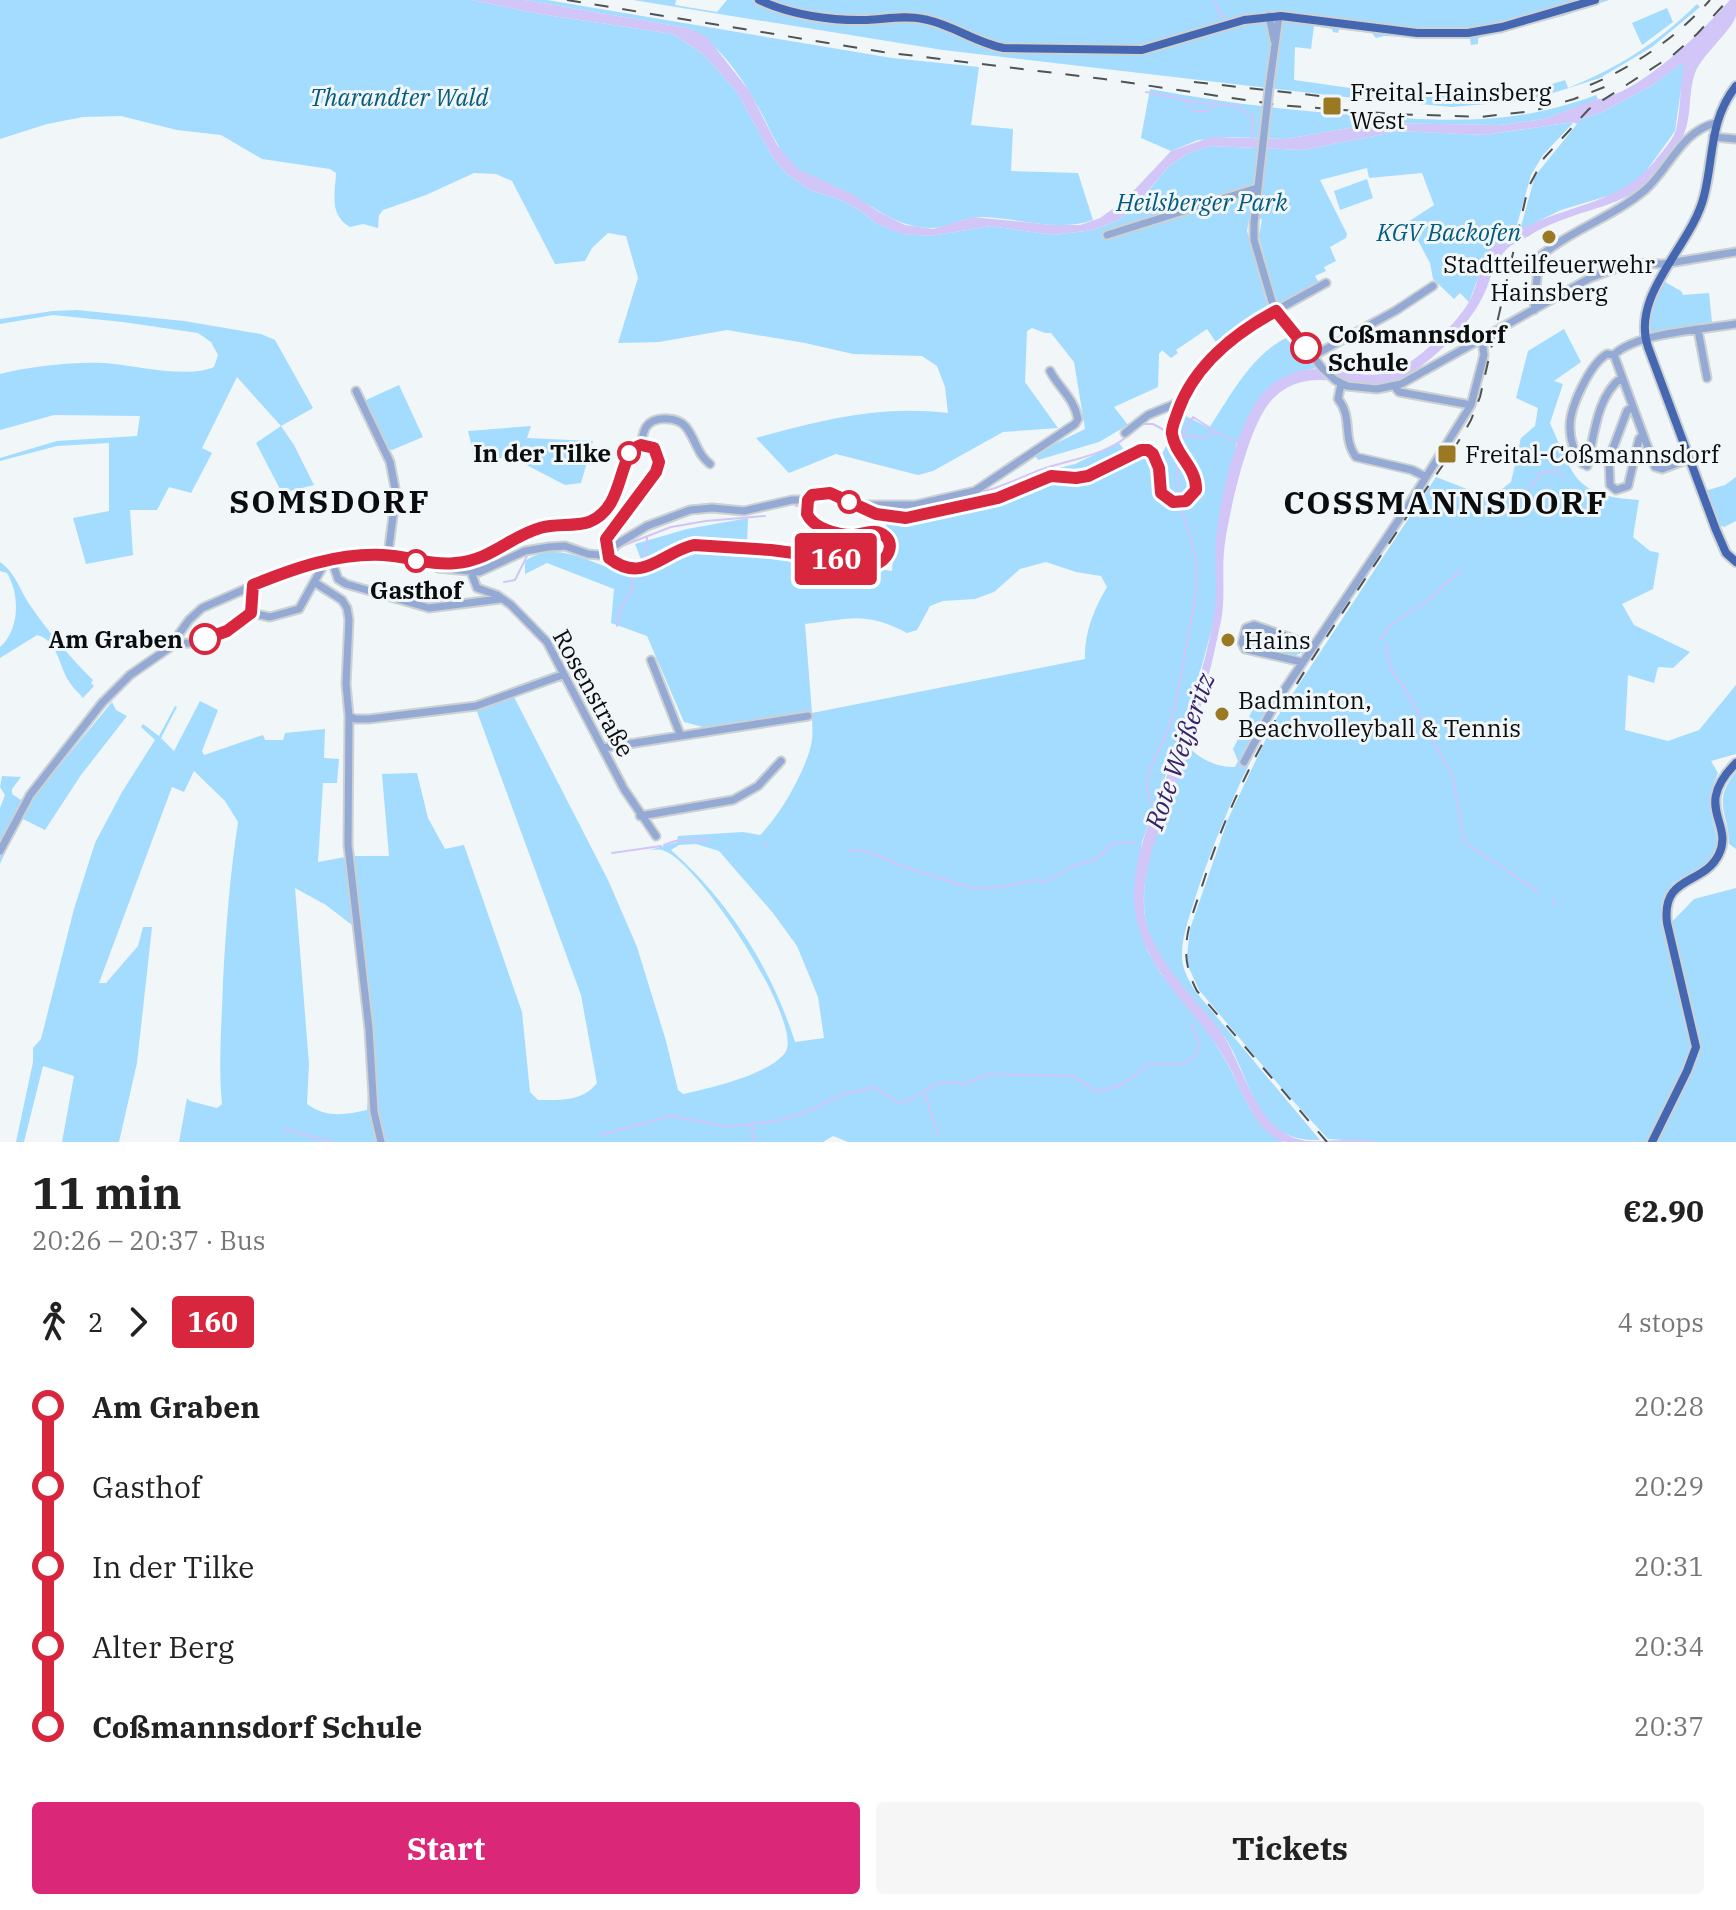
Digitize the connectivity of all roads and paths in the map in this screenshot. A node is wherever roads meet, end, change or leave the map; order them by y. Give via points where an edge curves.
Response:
1 (759, 0) edge
2 (1595, 0) edge
3 (1274, 16) junction
4 (1736, 86) edge
5 (1716, 123) junction
6 (1713, 137) junction
7 (1736, 139) edge
8 (1257, 188) junction
9 (1107, 235) dead end
10 (1736, 252) edge
11 (1670, 263) junction
12 (1326, 283) dead end
13 (1433, 286) dead end
14 (1534, 310) junction
15 (1276, 311) junction
16 (1736, 324) edge
17 (1698, 330) junction
18 (1645, 340) junction
19 (1478, 342) junction
20 (1614, 355) junction
21 (1313, 356) junction
22 (1050, 371) dead end
23 (1621, 378) junction
24 (1707, 378) dead end
25 (1338, 382) junction
26 (1394, 386) junction
27 (356, 391) dead end
28 (1182, 401) junction
29 (1471, 405) junction
30 (1632, 407) junction
31 (1125, 433) dead end
32 (1643, 435) junction
33 (641, 445) junction
34 (1689, 459) junction
35 (710, 464) dead end
36 (1426, 477) junction
37 (808, 500) junction
38 (857, 506) junction
39 (388, 555) junction
40 (491, 555) junction
41 (608, 555) junction
42 (331, 558) junction
43 (320, 562) junction
44 (1736, 562) edge
45 (430, 567) dead end
46 (471, 572) junction
47 (314, 582) junction
48 (253, 585) junction
49 (503, 599) junction
50 (251, 613) junction
51 (174, 642) junction
52 (1314, 646) junction
53 (651, 660) dead end
54 (1302, 662) junction
55 (562, 675) junction
56 (349, 716) junction
57 (808, 716) dead end
58 (680, 734) junction
59 (603, 748) junction
60 (781, 761) dead end
61 (1244, 762) dead end
62 (1736, 763) edge
63 (640, 816) junction
64 (656, 836) dead end
65 (0, 851) edge
66 (381, 1142) edge
67 (1652, 1142) edge

1 - 3 main road via 833,18 926,19 987,44 1014,48 1142,50
2 - 3 main road via 1502,27 1454,34
3 - 8 street, bridge
4 - 5 main road
5 - 6 main road
5 - 14 street via 1683,141 1645,190 1539,257
6 - 7 street
6 - 11 main road via 1704,198
8 - 9 street
8 - 15 street via 1254,240
10 - 11 street
11 - 14 street via 1617,267
11 - 18 main road via 1647,308
12 - 15 street
13 - 21 street
14 - 19 street
15 - 21 street
15 - 28 street via 1207,361
16 - 17 street
17 - 18 street
17 - 24 street
18 - 20 street
18 - 34 main road
19 - 26 street
19 - 29 street via 1482,366
20 - 23 street
20 - 23 street via 1601,358 1582,386 1570,422 1576,455 1587,466 1596,420
21 - 25 street
22 - 38 street via 1067,392 1078,419 1075,424 975,491 915,505
23 - 30 street
25 - 26 street via 1365,389
25 - 36 street via 1348,441 1356,457
26 - 29 street via 1399,392
27 - 39 street via 387,453 396,493
28 - 31 street via 1148,415
28 - 38 street via 1171,430 1196,482 1191,498 1170,501 1161,493 1153,454 1141,450 1088,476 1051,476 998,498 906,518
29 - 36 street
30 - 32 street
30 - 32 street via 1609,459 1612,488 1621,491 1628,486
32 - 34 street via 1658,469
33 - 35 street via 651,422 674,420 686,428
33 - 40 street via 629,452 615,498 593,520 534,530
33 - 41 street via 654,448 658,468 607,535
34 - 44 main road via 1724,550
36 - 52 street
37 - 38 street via 825,492
37 - 41 street via 744,511 690,510 647,526
37 - 41 street via 807,514 816,524 852,535 879,533 887,538 890,554 877,564 866,564 694,545 643,568 626,567
39 - 40 street via 441,564
39 - 42 street
40 - 46 street
41 - 46 street via 549,547
42 - 43 street
42 - 49 street via 338,579 346,584 424,607
43 - 47 street
43 - 48 street
45 - 46 street
46 - 49 street, Rosenstraße via 477,588
47 - 50 street via 299,609 270,617
47 - 56 street via 347,608
48 - 50 street
48 - 51 street via 195,613
49 - 55 street, Rosenstraße via 547,642
50 - 51 street via 214,637
51 - 65 street via 102,703 35,787
52 - 54 street
52 - 54 street via 1254,625 1246,628 1245,649
53 - 58 street
54 - 61 street
55 - 56 street via 476,706 369,719
55 - 59 street, Rosenstraße
56 - 66 street via 348,845
57 - 58 street
58 - 59 street
59 - 63 street, Rosenstraße
60 - 63 street via 758,786 733,800
62 - 67 main road via 1715,793 1722,842 1718,855 1707,870 1676,887 1667,905 1696,1047
63 - 64 street, Rosenstraße

